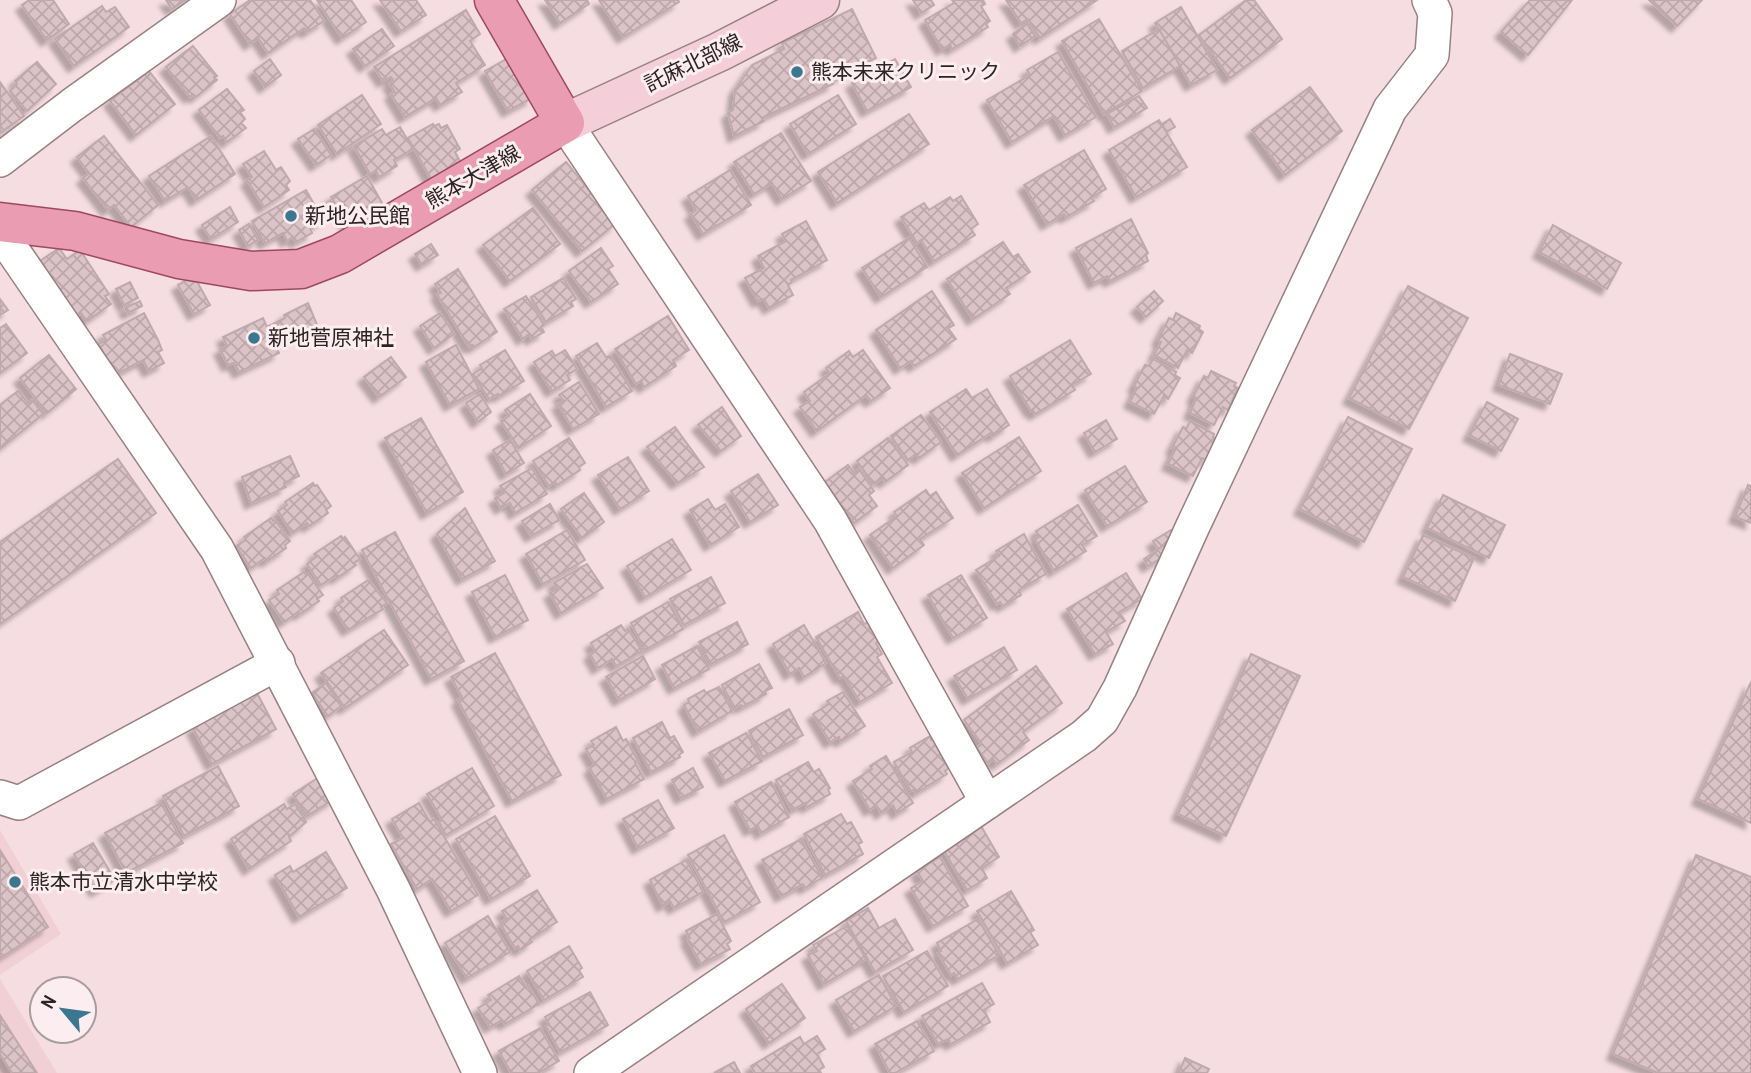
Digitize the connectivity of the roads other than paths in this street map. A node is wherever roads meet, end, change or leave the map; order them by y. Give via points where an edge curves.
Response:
1 (219, 0) edge
2 (494, 0) edge
3 (820, 0) edge
4 (1429, 0) edge
5 (565, 123) junction
6 (0, 160) edge
7 (0, 222) edge
8 (0, 232) edge
9 (278, 663) junction
10 (0, 797) edge
11 (987, 802) junction
12 (480, 1073) edge
13 (591, 1073) edge

1 - 6 street
2 - 5 main road
3 - 5 main road, 託麻北部線
4 - 11 street via 1435,13 1432,55 1390,109 1120,688 1102,720 1084,736
5 - 7 main road, 熊本大津線 via 340,254 301,269 251,271 179,259 75,231
5 - 11 street via 830,520
8 - 9 street via 217,549
9 - 10 street via 19,803
9 - 12 street
11 - 13 street

